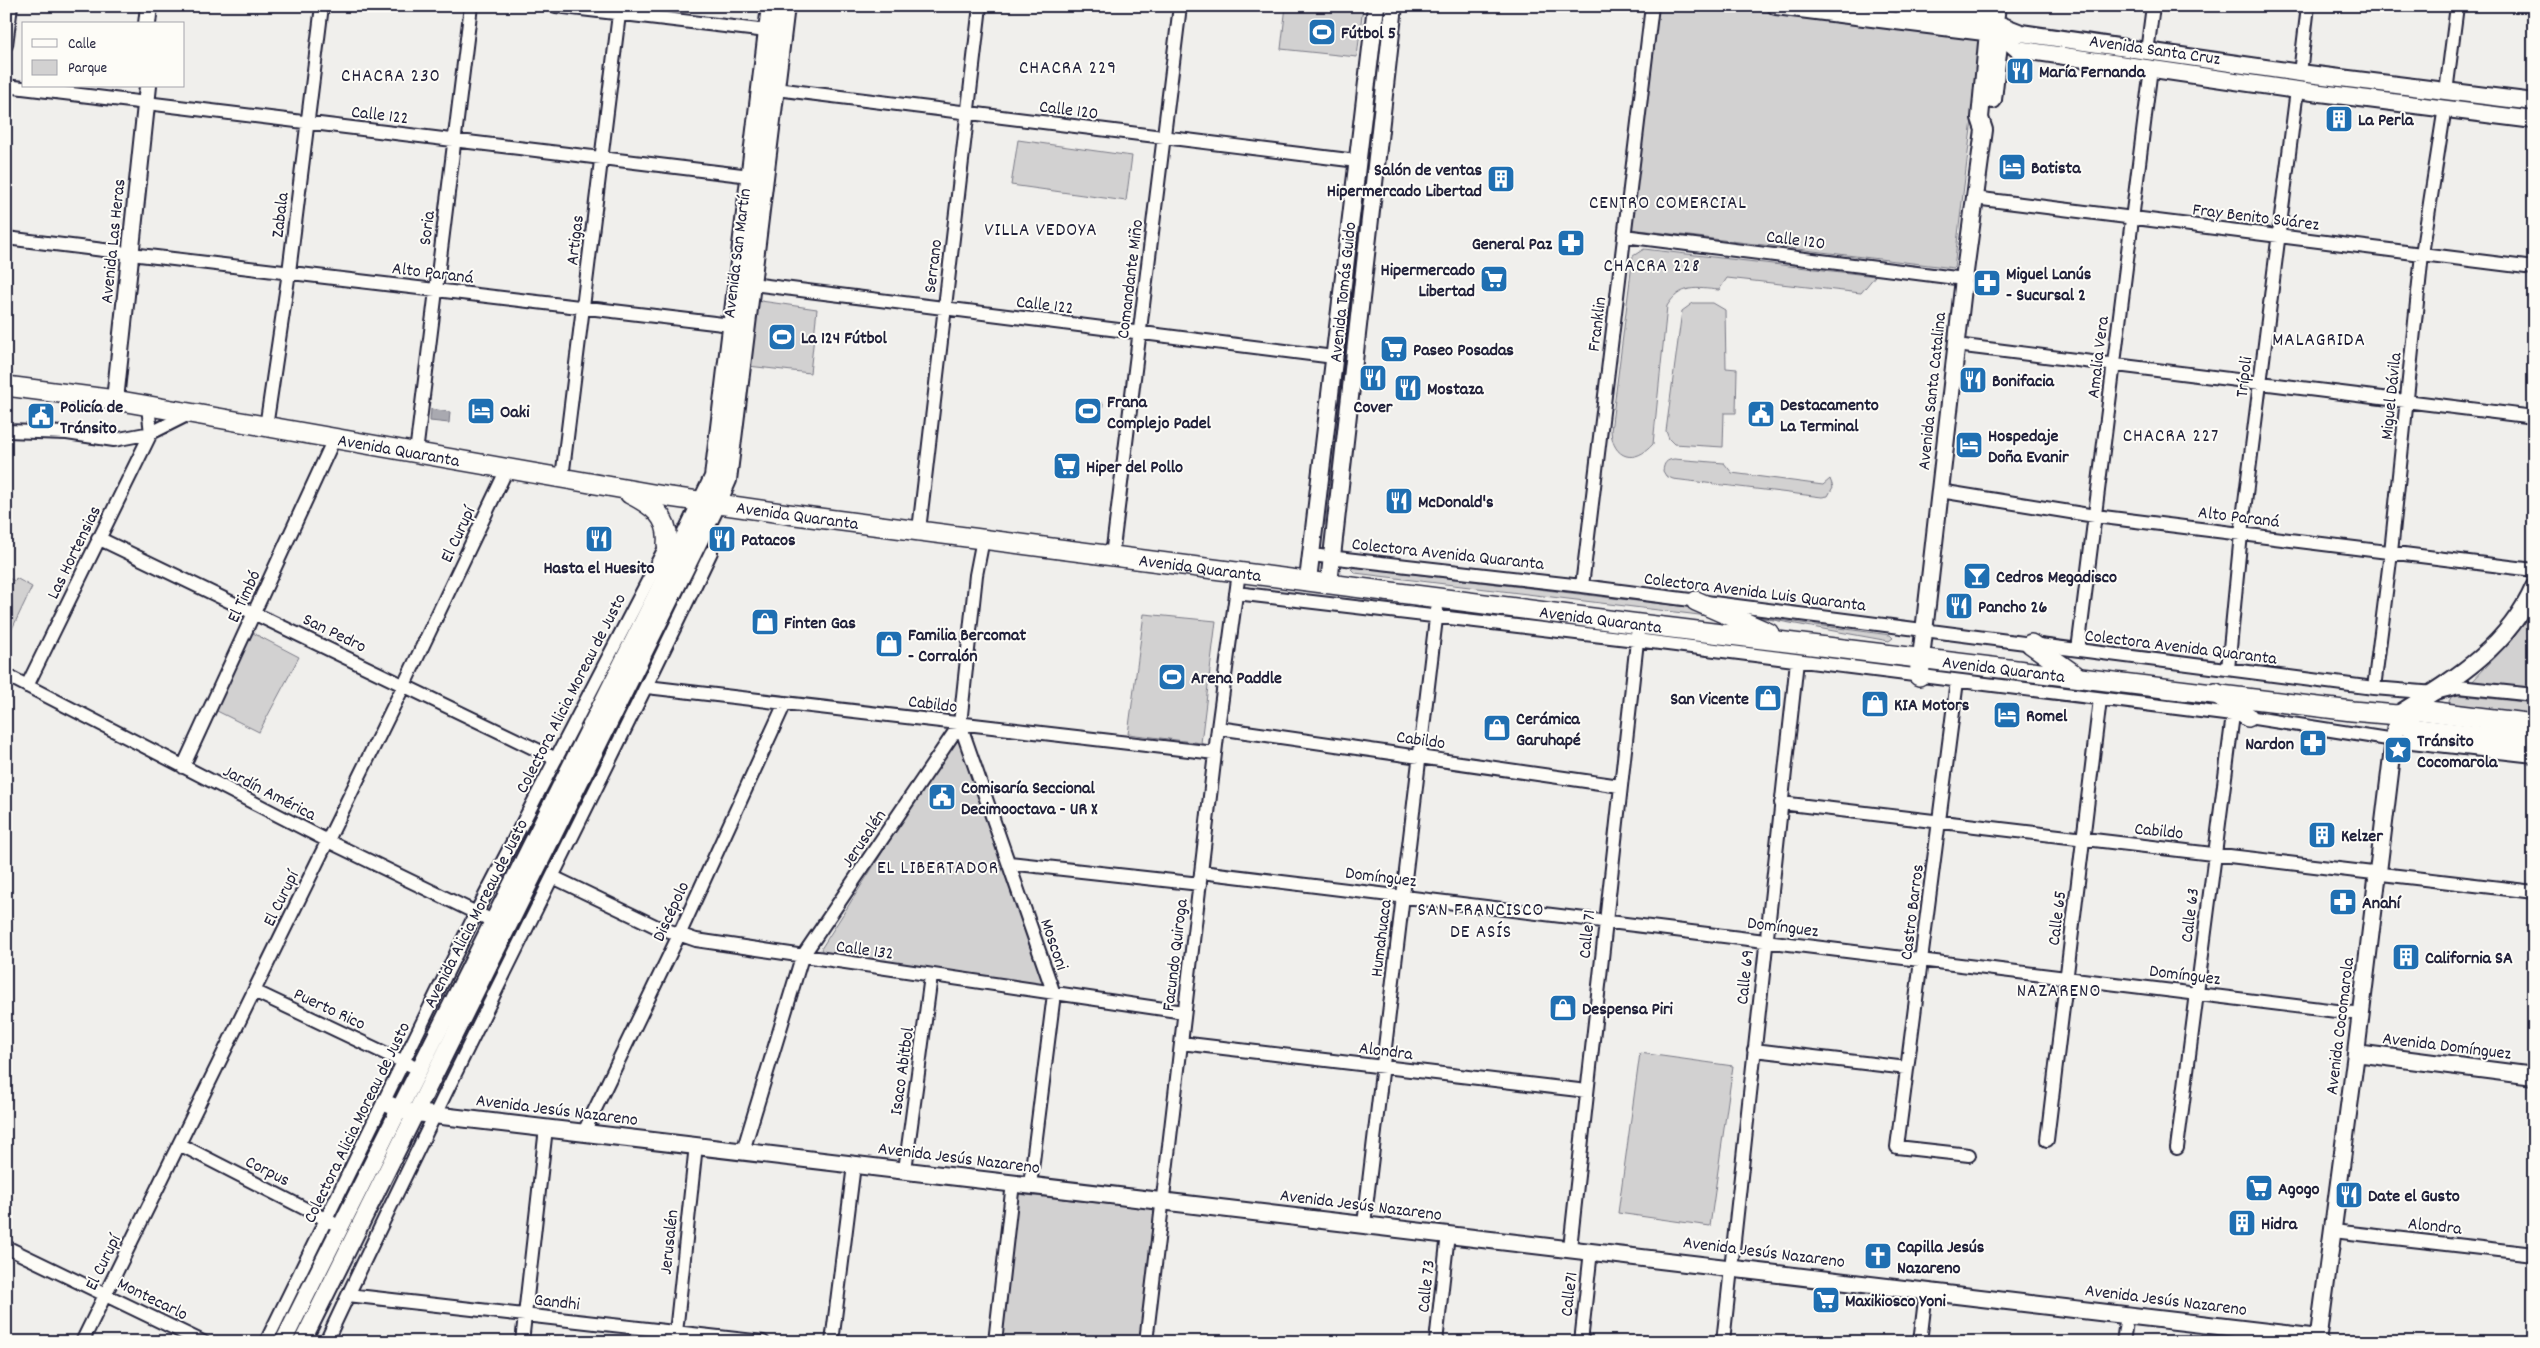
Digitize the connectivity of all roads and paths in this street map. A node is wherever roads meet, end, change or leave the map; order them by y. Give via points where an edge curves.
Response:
1 (11, 6) edge
2 (149, 6) edge
3 (158, 6) edge
4 (322, 6) edge
5 (470, 6) edge
6 (556, 6) edge
7 (770, 6) edge
8 (786, 6) edge
9 (980, 6) edge
10 (1180, 6) edge
11 (1376, 6) edge
12 (1394, 6) edge
13 (1652, 6) edge
14 (1776, 6) edge
15 (1901, 6) edge
16 (2153, 6) edge
17 (2308, 6) edge
18 (2457, 6) edge
19 (620, 10) edge
20 (147, 22) edge
21 (156, 22) edge
22 (1995, 23) edge
23 (767, 31) junction
24 (6, 44) edge
25 (2147, 52) junction
26 (2151, 68) junction
27 (2300, 73) junction
28 (6, 86) edge
29 (22, 87) edge
30 (31, 88) edge
31 (776, 89) junction
32 (2297, 90) junction
33 (141, 97) edge
34 (2446, 100) junction
35 (2534, 102) edge
36 (968, 114) junction
37 (2534, 120) edge
38 (308, 123) junction
39 (1164, 138) junction
40 (454, 141) junction
41 (602, 159) junction
42 (1357, 162) junction
43 (750, 176) junction
44 (1974, 198) junction
45 (2132, 218) junction
46 (1624, 236) junction
47 (2279, 236) junction
48 (6, 238) edge
49 (126, 253) junction
50 (2422, 254) junction
51 (2534, 268) edge
52 (289, 272) junction
53 (1964, 279) junction
54 (752, 284) junction
55 (436, 290) junction
56 (583, 308) junction
57 (945, 309) junction
58 (731, 325) junction
59 (1140, 333) junction
60 (1956, 345) junction
61 (1334, 356) junction
62 (2114, 366) junction
63 (2260, 384) junction
64 (6, 386) edge
65 (111, 399) junction
66 (2407, 402) junction
67 (148, 407) junction
68 (189, 414) junction
69 (2534, 417) edge
70 (266, 427) junction
71 (6, 431) edge
72 (151, 433) junction
73 (334, 439) junction
74 (416, 453) junction
75 (507, 469) junction
76 (562, 478) junction
77 (618, 488) junction
78 (1940, 491) junction
79 (710, 502) junction
80 (2096, 516) junction
81 (919, 530) junction
82 (2242, 534) junction
83 (98, 538) junction
84 (983, 539) junction
85 (667, 544) joint
86 (711, 552) dead end
87 (2391, 552) junction
88 (1311, 555) junction
89 (1112, 556) junction
90 (1332, 558) junction
91 (2534, 570) edge
92 (1239, 572) junction
93 (1308, 580) junction
94 (1329, 583) junction
95 (1582, 586) junction
96 (2534, 587) edge
97 (657, 593) junction
98 (1236, 593) junction
99 (1439, 597) junction
100 (637, 601) junction
101 (1696, 602) junction
102 (254, 613) junction
103 (1437, 616) junction
104 (1924, 630) junction
105 (1638, 632) junction
106 (1788, 641) junction
107 (2031, 644) junction
108 (2078, 650) junction
109 (1797, 661) junction
110 (1920, 667) junction
111 (2228, 669) junction
112 (6, 675) edge
113 (2076, 676) junction
114 (1957, 681) junction
115 (404, 685) junction
116 (27, 686) junction
117 (647, 687) junction
118 (2374, 688) junction
119 (2215, 693) junction
120 (2434, 693) junction
121 (2534, 695) edge
122 (2100, 700) junction
123 (785, 703) junction
124 (2397, 715) junction
125 (2240, 716) junction
126 (960, 724) junction
127 (2534, 724) edge
128 (1218, 728) junction
129 (2394, 740) junction
130 (2534, 742) edge
131 (1215, 753) junction
132 (2534, 756) edge
133 (1420, 757) junction
134 (556, 759) junction
135 (183, 767) junction
136 (1620, 786) junction
137 (1781, 803) junction
138 (1940, 822) junction
139 (2083, 840) junction
140 (328, 841) junction
141 (2214, 854) junction
142 (1009, 863) junction
143 (2378, 874) junction
144 (553, 877) junction
145 (1200, 878) junction
146 (2534, 892) edge
147 (1403, 896) junction
148 (476, 913) junction
149 (1606, 921) junction
150 (500, 925) junction
151 (522, 935) junction
152 (679, 935) junction
153 (1766, 941) junction
154 (802, 957) junction
155 (1923, 960) junction
156 (931, 976) junction
157 (2066, 978) junction
158 (254, 992) junction
159 (2196, 993) junction
160 (1054, 994) junction
161 (1184, 1012) junction
162 (2361, 1014) junction
163 (1181, 1044) junction
164 (1754, 1050) junction
165 (2356, 1053) junction
166 (404, 1062) junction
167 (1383, 1067) junction
168 (1907, 1068) junction
169 (419, 1069) junction
170 (2534, 1076) edge
171 (1587, 1091) junction
172 (400, 1108) junction
173 (435, 1115) junction
174 (546, 1128) junction
175 (584, 1132) junction
176 (2046, 1140) dead end
177 (179, 1144) junction
178 (696, 1146) junction
179 (2178, 1148) dead end
180 (743, 1151) junction
181 (1969, 1155) dead end
182 (854, 1165) junction
183 (905, 1170) junction
184 (1013, 1183) junction
185 (1030, 1185) junction
186 (1162, 1200) junction
187 (334, 1223) junction
188 (1364, 1224) junction
189 (2333, 1231) junction
190 (1448, 1234) junction
191 (6, 1247) edge
192 (1570, 1248) junction
193 (1591, 1251) junction
194 (2534, 1254) edge
195 (1731, 1266) junction
196 (1926, 1290) junction
197 (105, 1295) junction
198 (348, 1295) junction
199 (525, 1315) junction
200 (2127, 1315) junction
201 (675, 1337) edge
202 (2318, 1340) edge
203 (82, 1342) edge
204 (203, 1342) edge
205 (266, 1342) edge
206 (283, 1342) edge
207 (302, 1342) edge
208 (326, 1342) edge
209 (522, 1342) edge
210 (763, 1342) edge
211 (832, 1342) edge
212 (995, 1342) edge
213 (1146, 1342) edge
214 (1436, 1342) edge
215 (1580, 1342) edge
216 (1723, 1342) edge
217 (1920, 1342) edge
218 (2123, 1342) edge

1 - 24 street
2 - 20 main road
3 - 21 main road
4 - 38 street, Zabala
5 - 40 street, Soria
6 - 19 street
7 - 23 main road, Avenida San Martín
8 - 31 main road, Avenida San Martín
9 - 36 street, Serrano
10 - 39 street, Comandante Miño
11 - 42 main road, Avenida Tomás Guido
12 - 90 main road, Avenida Tomás Guido
13 - 46 street, Franklin
14 - 22 main road, Avenida Santa Cruz
15 - 22 main road, Avenida Santa Cruz via 1975,15
16 - 25 street
17 - 27 street
18 - 34 street, Miguel Dávila
19 - 23 street
19 - 41 street, Artigas
22 - 25 main road, Avenida Santa Cruz via 2022,33
22 - 26 main road, Avenida Santa Cruz via 2017,49
22 - 44 main road, Avenida Santa Catalina via 1980,118 1984,130
23 - 43 main road, Avenida San Martín
25 - 27 main road, Avenida Santa Cruz
26 - 32 main road, Avenida Santa Cruz
26 - 45 street, Amalia Vera
27 - 34 main road, Avenida Santa Cruz
28 - 29 street, Calle 122
30 - 33 street, Calle 122
31 - 36 street, Calle 120
31 - 54 main road, Avenida San Martín
32 - 34 main road, Avenida Santa Cruz
32 - 47 street, Trípoli
33 - 38 street, Calle 122
33 - 49 main road, Avenida Las Heras
34 - 35 main road, Avenida Santa Cruz
34 - 37 main road, Avenida Santa Cruz
34 - 50 street, Miguel Dávila
36 - 39 street, Calle 120
36 - 57 street, Serrano
38 - 40 street, Calle 122
38 - 52 street, Zabala
39 - 42 street, Calle 120
39 - 59 street, Comandante Miño
40 - 41 street, Calle 122
40 - 55 street, Soria
41 - 43 street, Calle 122
41 - 56 street, Artigas
42 - 61 main road, Avenida Tomás Guido
43 - 58 main road, Avenida San Martín
44 - 45 street, Fray Benito Suárez
44 - 53 main road, Avenida Santa Catalina
45 - 47 street, Fray Benito Suárez
45 - 62 street, Amalia Vera
46 - 53 street, Calle 120
46 - 95 street, Franklin
47 - 50 street, Fray Benito Suárez
47 - 63 street, Trípoli
48 - 49 street, Alto Paraná
49 - 52 street, Alto Paraná
49 - 65 main road, Avenida Las Heras
50 - 51 street, Fray Benito Suárez
50 - 66 street, Miguel Dávila
52 - 55 street, Alto Paraná
52 - 70 street, Zabala
53 - 60 main road, Avenida Santa Catalina
54 - 57 street, Calle 122
54 - 79 main road, Avenida San Martín via 728,480
55 - 56 street, Alto Paraná
55 - 74 street, Soria
56 - 58 street, Alto Paraná
56 - 76 street, Artigas
57 - 59 street, Calle 122
57 - 81 street, Serrano
58 - 79 main road, Avenida San Martín
59 - 61 street, Calle 122
59 - 89 street, Comandante Miño
60 - 62 street
60 - 78 main road, Avenida Santa Catalina
61 - 88 main road, Avenida Tomás Guido
62 - 63 street
62 - 80 street, Amalia Vera
63 - 66 street
63 - 82 street, Trípoli
64 - 65 highway, Avenida Quaranta
65 - 67 highway, Avenida Quaranta
66 - 69 street
66 - 87 street, Miguel Dávila
67 - 68 highway, Avenida Quaranta
67 - 72 street
68 - 70 highway, Avenida Quaranta
68 - 72 street
70 - 73 highway, Avenida Quaranta
71 - 72 street via 67,433 110,440
72 - 83 street, Las Hortensias
73 - 74 highway, Avenida Quaranta
73 - 102 street, El Timbó
74 - 75 highway, Avenida Quaranta
75 - 76 highway, Avenida Quaranta
75 - 115 street, El Curupí
76 - 77 highway, Avenida Quaranta
77 - 79 highway, Avenida Quaranta
77 - 85 highway via 648,504 663,517
78 - 80 street, Alto Paraná
78 - 104 main road, Avenida Santa Catalina
79 - 81 highway, Avenida Quaranta
79 - 97 main road, Avenida Alicia Moreau de Justo
79 - 150 main road, Avenida Alicia Moreau de Justo
80 - 82 street, Alto Paraná
80 - 108 street, Amalia Vera
81 - 84 highway, Avenida Quaranta
82 - 87 street, Alto Paraná
82 - 111 street, Trípoli
83 - 102 street, San Pedro
83 - 116 street, Las Hortensias
84 - 89 highway, Avenida Quaranta
84 - 126 street, Jerusalén via 976,575
85 - 100 street, Colectora Alicia Moreau de Justo
86 - 117 street
87 - 91 street, Alto Paraná
87 - 118 street, Miguel Dávila
88 - 90 street, Colectora Avenida Quaranta
88 - 93 main road, Avenida Tomás Guido
89 - 92 highway, Avenida Quaranta
90 - 94 main road, Avenida Tomás Guido
90 - 95 street, Colectora Avenida Quaranta
92 - 93 highway, Avenida Quaranta
92 - 98 street, Facundo Quiroga
93 - 94 highway, Avenida Quaranta
94 - 99 highway, Avenida Quaranta
95 - 101 street, Colectora Avenida Luis Quaranta
96 - 120 main road via 2524,609 2500,640 2476,663
97 - 100 street
97 - 150 main road, Avenida Alicia Moreau de Justo
98 - 103 street
98 - 128 street, Facundo Quiroga
99 - 103 street, Humahuaca
99 - 105 highway, Avenida Quaranta
100 - 134 street, Colectora Alicia Moreau de Justo
101 - 104 street, Colectora Avenida Luis Quaranta
101 - 106 highway
102 - 115 street, San Pedro
102 - 135 street, El Timbó
103 - 105 street
103 - 133 street, Humahuaca
104 - 107 street, Colectora Avenida Quaranta
104 - 110 main road, Avenida Santa Catalina
105 - 106 highway, Avenida Quaranta
105 - 109 street
105 - 136 street, Calle 71
106 - 110 highway, Avenida Quaranta
107 - 108 street, Colectora Avenida Quaranta
107 - 113 highway
108 - 111 street, Colectora Avenida Quaranta
109 - 110 street
109 - 137 street, Calle 69
110 - 113 highway, Avenida Quaranta
110 - 114 street
111 - 118 street, Colectora Avenida Quaranta
112 - 116 street, Jardín América
113 - 119 highway, Avenida Quaranta
114 - 122 street
114 - 138 street, Castro Barros
115 - 134 street, San Pedro
115 - 140 street, El Curupí
116 - 135 street, Jardín América
117 - 123 street, Cabildo
117 - 144 street
118 - 120 street, Colectora Avenida Quaranta
119 - 124 highway, Avenida Quaranta
119 - 125 highway
120 - 121 street, Colectora Avenida Quaranta via 2459,687
120 - 124 main road
122 - 125 street
122 - 139 street, Calle 65
123 - 126 street, Cabildo
123 - 152 street, Discépolo
124 - 127 highway, Avenida Quaranta via 2420,710
124 - 129 main road, Avenida Cocomarola
124 - 130 highway, Avenida Quaranta via 2410,728
125 - 129 street
125 - 141 street, Calle 63
126 - 131 street, Cabildo
126 - 142 street, Mosconi
126 - 154 street, Jerusalén
128 - 131 street, Facundo Quiroga
128 - 133 street, Cabildo
129 - 132 street
129 - 143 main road, Avenida Cocomarola
131 - 145 street, Facundo Quiroga
133 - 136 street, Cabildo
133 - 147 street, Humahuaca
134 - 148 street, Colectora Alicia Moreau de Justo
135 - 140 street, Jardín América
136 - 149 street, Calle 71
137 - 138 street, Cabildo
137 - 153 street, Calle 69
138 - 139 street, Cabildo
138 - 155 street, Castro Barros
139 - 141 street, Cabildo
139 - 157 street, Calle 65
140 - 148 street, Jardín América
140 - 158 street, El Curupí
141 - 143 street, Cabildo
141 - 159 street, Calle 63
142 - 145 street, Domínguez
142 - 160 street, Mosconi
143 - 146 street, Cabildo
143 - 162 main road, Avenida Cocomarola
144 - 151 street
144 - 152 street, Calle 132
145 - 147 street, Domínguez
145 - 161 street, Facundo Quiroga
147 - 149 street, Domínguez
147 - 167 street, Humahuaca
148 - 150 street, Jardín América
148 - 166 street, Colectora Alicia Moreau de Justo
149 - 153 street, Domínguez
149 - 171 street, Calle 71
150 - 151 street, Jardín América
150 - 169 main road, Avenida Alicia Moreau de Justo
150 - 172 main road, Avenida Alicia Moreau de Justo
151 - 173 street
152 - 154 street, Calle 132
152 - 175 street, Discépolo
153 - 155 street, Domínguez
153 - 164 street, Calle 69
154 - 156 street, Calle 132
154 - 180 street, Jerusalén
155 - 157 street, Domínguez
155 - 168 street, Castro Barros
156 - 160 street, Calle 132
156 - 183 street, Isaco Abitbol
157 - 159 street, Domínguez
157 - 176 street, Calle 65
158 - 166 street, Puerto Rico
158 - 177 street, El Curupí
159 - 162 street, Domínguez
159 - 179 street, Calle 63
160 - 161 street, Calle 132
160 - 185 street, Mosconi
161 - 163 street, Facundo Quiroga
162 - 165 main road, Avenida Cocomarola
163 - 167 street, Alondra
163 - 186 street, Facundo Quiroga
164 - 168 street
164 - 195 street, Calle 69
165 - 170 main road, Avenida Domínguez
165 - 189 main road, Avenida Cocomarola
166 - 169 street, Puerto Rico
166 - 172 street, Colectora Alicia Moreau de Justo
167 - 171 street, Alondra
167 - 188 street, Humahuaca
168 - 181 street, Castro Barros via 1897,1147
169 - 172 main road, Avenida Alicia Moreau de Justo
171 - 192 street, Calle 71
172 - 173 main road, Avenida Jesús Nazareno
172 - 187 main road, Avenida Alicia Moreau de Justo
172 - 207 main road, Avenida Alicia Moreau de Justo
173 - 174 main road, Avenida Jesús Nazareno
173 - 198 street
174 - 175 main road, Avenida Jesús Nazareno
174 - 199 street
175 - 178 main road, Avenida Jesús Nazareno
177 - 187 street, Corpus
177 - 197 street, El Curupí
178 - 180 main road, Avenida Jesús Nazareno
178 - 201 street, Jerusalén
180 - 182 main road, Avenida Jesús Nazareno
182 - 183 main road, Avenida Jesús Nazareno
182 - 211 street
183 - 184 main road, Avenida Jesús Nazareno
184 - 185 main road, Avenida Jesús Nazareno
184 - 212 street
185 - 186 main road, Avenida Jesús Nazareno
186 - 188 main road, Avenida Jesús Nazareno
186 - 213 street, Facundo Quiroga
187 - 205 street, Colectora Alicia Moreau de Justo
187 - 206 main road, Avenida Alicia Moreau de Justo
188 - 190 main road, Avenida Jesús Nazareno
189 - 194 street, Alondra
189 - 202 main road, Avenida Cocomarola
190 - 192 main road, Avenida Jesús Nazareno
190 - 214 street, Calle 73
191 - 197 street, Montecarlo
192 - 193 main road, Avenida Jesús Nazareno
193 - 195 main road, Avenida Jesús Nazareno
193 - 215 street, Calle71
195 - 196 main road, Avenida Jesús Nazareno
195 - 216 street, Calle 69
196 - 200 main road, Avenida Jesús Nazareno
196 - 217 street
197 - 203 street, El Curupí
197 - 204 street, Montecarlo
198 - 199 street, Gandhi
198 - 208 street
199 - 201 street, Gandhi
199 - 209 street
200 - 202 main road, Avenida Jesús Nazareno
200 - 218 street
201 - 210 street, Gandhi

